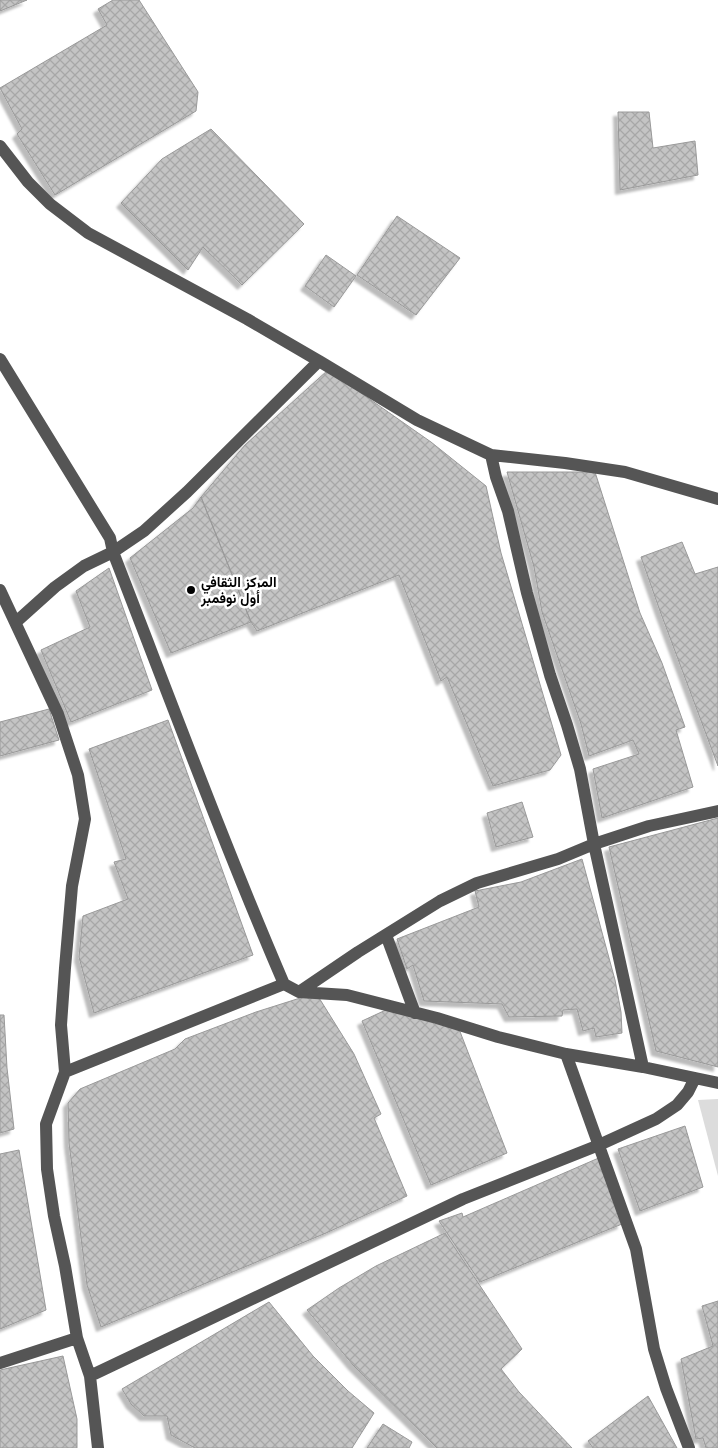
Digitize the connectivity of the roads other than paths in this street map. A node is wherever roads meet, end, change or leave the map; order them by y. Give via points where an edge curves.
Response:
1 (0, 146) edge
2 (0, 359) edge
3 (319, 361) junction
4 (491, 455) junction
5 (718, 499) edge
6 (113, 552) junction
7 (0, 590) edge
8 (16, 622) junction
9 (718, 811) edge
10 (594, 844) junction
11 (386, 935) junction
12 (284, 984) junction
13 (299, 992) junction
14 (415, 1013) junction
15 (566, 1054) junction
16 (644, 1067) junction
17 (65, 1072) junction
18 (695, 1078) junction
19 (718, 1083) edge
20 (599, 1146) junction
21 (77, 1338) junction
22 (0, 1363) edge
23 (90, 1376) junction
24 (98, 1448) edge
25 (688, 1448) edge

1 - 3 street via 50,204 88,233
2 - 6 street via 110,538
3 - 4 street via 417,420
3 - 6 street via 187,492 144,531
4 - 5 street via 624,472
4 - 10 street via 550,675 580,769
6 - 8 street via 84,566
6 - 12 street
7 - 8 street
8 - 17 street via 58,714 78,775 85,819 72,886 65,968 61,1025
9 - 10 street via 649,826
10 - 11 street via 558,859 478,883 440,901
10 - 16 street
11 - 13 street
11 - 14 street
12 - 13 street
12 - 17 street
13 - 14 street via 346,995
14 - 15 street
15 - 16 street
15 - 20 street
16 - 18 street
17 - 21 street via 46,1124 47,1169
18 - 19 street
18 - 20 street via 677,1105 656,1119
20 - 23 street via 463,1200
20 - 25 street via 636,1249 654,1349
21 - 22 street
21 - 23 street
23 - 24 street

